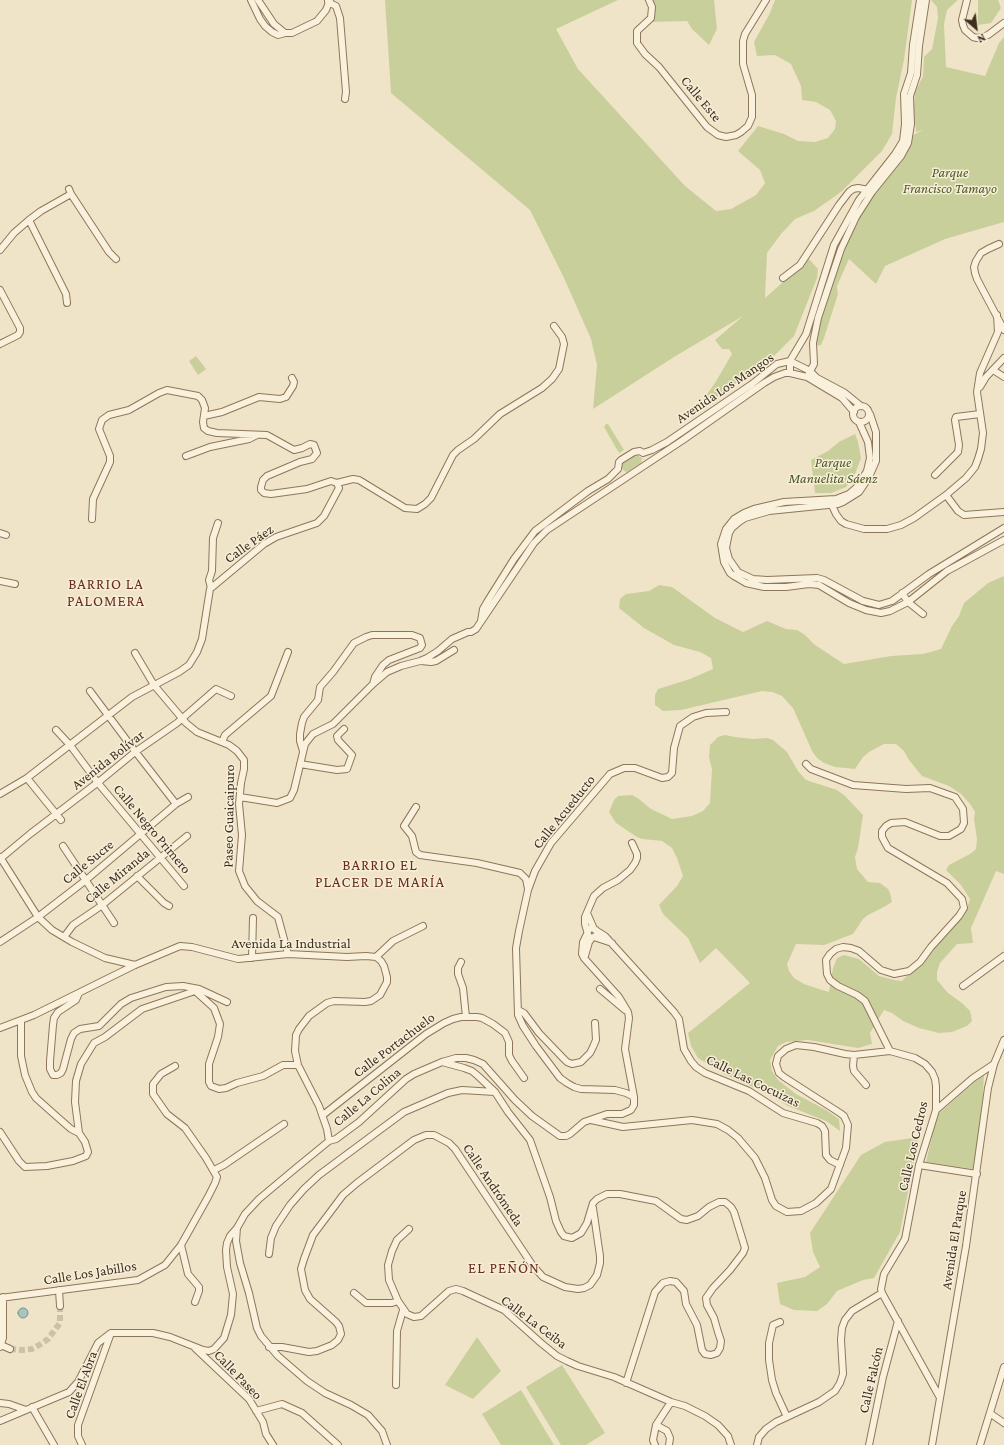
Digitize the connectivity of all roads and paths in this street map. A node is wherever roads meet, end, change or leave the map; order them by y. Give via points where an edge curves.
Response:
1 (251, 0) edge
2 (258, 0) edge
3 (649, 0) edge
4 (766, 0) edge
5 (920, 0) edge
6 (926, 0) edge
7 (967, 0) edge
8 (329, 1) edge
9 (1004, 23) edge
10 (285, 33) junction
11 (345, 99) dead end
12 (870, 191) junction
13 (29, 220) junction
14 (999, 244) dead end
15 (0, 250) edge
16 (116, 259) dead end
17 (784, 278) dead end
18 (0, 290) edge
19 (67, 303) dead end
20 (997, 315) junction
21 (554, 326) dead end
22 (1004, 330) edge
23 (996, 337) junction
24 (1004, 338) edge
25 (0, 344) edge
26 (989, 355) junction
27 (1003, 360) edge
28 (790, 361) junction
29 (993, 370) junction
30 (790, 372) junction
31 (809, 374) junction
32 (1004, 377) edge
33 (292, 378) dead end
34 (977, 392) junction
35 (861, 406) junction
36 (854, 412) junction
37 (870, 414) junction
38 (980, 414) junction
39 (204, 416) junction
40 (859, 422) junction
41 (258, 434) junction
42 (643, 453) junction
43 (186, 456) dead end
44 (649, 462) junction
45 (619, 466) junction
46 (935, 475) dead end
47 (627, 476) junction
48 (337, 483) junction
49 (946, 495) junction
50 (831, 502) junction
51 (1004, 512) edge
52 (92, 519) dead end
53 (218, 523) dead end
54 (1004, 528) edge
55 (1004, 540) edge
56 (0, 581) edge
57 (15, 584) dead end
58 (211, 588) junction
59 (902, 594) junction
60 (908, 602) junction
61 (923, 614) dead end
62 (480, 624) junction
63 (454, 650) dead end
64 (288, 652) dead end
65 (135, 653) dead end
66 (420, 661) junction
67 (373, 684) junction
68 (154, 685) junction
69 (90, 691) dead end
70 (231, 696) dead end
71 (726, 712) dead end
72 (109, 715) junction
73 (182, 719) junction
74 (344, 729) dead end
75 (56, 730) dead end
76 (222, 742) junction
77 (70, 745) junction
78 (303, 751) junction
79 (136, 752) junction
80 (300, 764) junction
81 (806, 764) dead end
82 (27, 778) junction
83 (98, 783) junction
84 (0, 794) edge
85 (188, 797) dead end
86 (240, 797) junction
87 (176, 804) junction
88 (416, 807) dead end
89 (59, 817) junction
90 (142, 834) junction
91 (187, 836) dead end
92 (632, 843) dead end
93 (63, 846) dead end
94 (0, 858) edge
95 (160, 858) junction
96 (137, 876) junction
97 (86, 880) junction
98 (184, 886) dead end
99 (528, 890) junction
100 (101, 906) junction
101 (169, 906) dead end
102 (587, 913) junction
103 (38, 917) junction
104 (253, 918) dead end
105 (114, 923) dead end
106 (423, 926) dead end
107 (595, 929) junction
108 (590, 935) junction
109 (64, 937) junction
110 (0, 942) edge
111 (612, 943) junction
112 (288, 954) junction
113 (1004, 956) edge
114 (376, 957) junction
115 (252, 958) junction
116 (461, 962) dead end
117 (134, 965) junction
118 (963, 986) dead end
119 (192, 989) junction
120 (600, 989) dead end
121 (79, 993) junction
122 (227, 1002) dead end
123 (518, 1010) junction
124 (628, 1012) junction
125 (466, 1016) junction
126 (21, 1021) junction
127 (595, 1023) dead end
128 (0, 1028) edge
129 (1004, 1040) edge
130 (890, 1051) junction
131 (854, 1055) junction
132 (442, 1062) junction
133 (994, 1064) junction
134 (298, 1065) junction
135 (175, 1066) dead end
136 (524, 1078) dead end
137 (866, 1085) dead end
138 (495, 1092) junction
139 (634, 1097) junction
140 (936, 1110) junction
141 (323, 1115) junction
142 (591, 1120) junction
143 (284, 1124) dead end
144 (0, 1132) edge
145 (79, 1133) junction
146 (329, 1141) junction
147 (840, 1164) junction
148 (919, 1165) junction
149 (214, 1170) junction
150 (977, 1174) junction
151 (593, 1203) junction
152 (237, 1228) junction
153 (409, 1228) dead end
154 (182, 1245) junction
155 (269, 1254) dead end
156 (59, 1290) junction
157 (354, 1293) dead end
158 (882, 1293) junction
159 (2, 1298) edge
160 (398, 1301) junction
161 (195, 1302) dead end
162 (60, 1306) tunnel mouth
163 (403, 1310) junction
164 (898, 1321) junction
165 (780, 1322) dead end
166 (112, 1333) junction
167 (0, 1346) edge
168 (192, 1346) junction
169 (269, 1347) junction
170 (10, 1349) tunnel mouth
171 (1004, 1367) edge
172 (626, 1383) junction
173 (396, 1385) dead end
174 (940, 1396) junction
175 (671, 1402) junction
176 (0, 1403) edge
177 (29, 1408) junction
178 (256, 1411) junction
179 (991, 1414) junction
180 (787, 1416) junction
181 (0, 1421) edge
182 (1004, 1423) edge
183 (656, 1425) junction
184 (54, 1445) edge
185 (82, 1445) edge
186 (273, 1445) edge
187 (338, 1445) edge
188 (387, 1445) edge
189 (655, 1445) edge
190 (669, 1445) edge
191 (731, 1445) edge
192 (757, 1445) edge
193 (869, 1445) edge
194 (932, 1445) edge
195 (980, 1445) edge

1 - 10 street via 265,26 278,35
2 - 10 street via 274,24
3 - 4 street, Calle Este via 652,7 651,18 637,31 637,43 707,127 718,135 726,136 741,132 748,126 752,117 752,94 742,59 743,41
5 - 12 street via 911,73 904,94 903,141
6 - 12 street via 917,75 910,96 912,124 908,143 901,156
7 - 9 street via 962,20 965,30 973,37 988,36
8 - 10 street via 326,10 317,21 292,33
8 - 11 street via 336,6 340,18
12 - 17 street via 853,188 849,192 800,265
12 - 28 street via 850,215 834,245 806,334
12 - 31 street via 850,228 834,268 816,325 813,343 814,364
13 - 15 street via 14,232
13 - 16 street via 70,191
13 - 19 street via 66,294
14 - 20 street via 981,253 974,267 977,279
18 - 25 street via 20,332
20 - 22 street
20 - 23 street
21 - 48 street via 564,344 559,369 552,379 500,414 458,450 425,504 417,509 405,508 353,478
23 - 24 street
23 - 26 street
26 - 27 street via 995,361
26 - 34 street via 980,373
27 - 29 street
28 - 30 street
28 - 31 street, Avenida Los Mangos
28 - 42 street, Avenida Los Mangos via 777,364 667,442
29 - 32 street
29 - 34 street
30 - 31 street, Avenida Los Mangos
30 - 44 street, Avenida Los Mangos via 780,374 764,383
31 - 35 street, Avenida Los Mangos via 845,393
31 - 36 street, Avenida Los Mangos via 842,398
33 - 39 street via 293,386 286,397 259,398
34 - 38 street
35 - 36 street
35 - 37 street via 866,407
36 - 40 street via 854,418
37 - 40 street via 868,419
37 - 50 street via 876,432 874,467 859,492 843,502
38 - 46 street via 956,417 958,452
38 - 49 street via 983,433 978,459 966,478
39 - 41 street via 204,428 208,431
39 - 52 street via 204,404 198,396 167,390 129,410 104,417 100,429 110,462 93,499
40 - 50 street via 870,450 867,471 849,494
41 - 43 street
41 - 48 street via 267,435 294,450 314,445 317,453 312,459 267,476 261,487 264,493 278,494 312,488 331,481
42 - 44 street
42 - 45 street, Avenida Los Mangos via 634,452 621,460
44 - 47 street, Avenida Los Mangos
45 - 47 street via 622,474
45 - 62 street, Avenida Los Mangos via 608,479 535,531 487,602
47 - 62 street, Avenida Los Mangos via 556,522 540,536
48 - 58 street, Calle Páez via 338,491 324,516 317,523 276,537 264,544
49 - 50 street via 914,518 882,530 846,524 836,514
49 - 51 street via 964,515
50 - 59 street via 770,511 745,518 729,533 726,548 728,559 738,572 753,579 777,581 818,578 873,605 885,604
50 - 60 street via 784,502 744,513 734,519 722,536 721,544 724,562 730,573 758,587 820,585 849,603 872,612 890,611
53 - 58 street via 213,538 212,570 209,580
54 - 59 street via 929,574
55 - 60 street via 948,571
56 - 57 street
58 - 68 street via 202,638 193,660 184,669
59 - 60 street
60 - 61 street
62 - 66 street, Avenida Los Mangos via 471,632 452,639 434,654
63 - 66 street via 436,661
64 - 76 street via 271,696 225,735
65 - 68 street, Paseo Guaicaipuro
66 - 67 street, Avenida Los Mangos via 393,669
67 - 78 street, Avenida Los Mangos via 333,724 313,734
67 - 78 street via 383,665 420,648 420,638 412,635 372,635 354,643 320,687 318,700 304,717 300,729
68 - 72 street via 132,697
68 - 73 street, Paseo Guaicaipuro
69 - 72 street
70 - 73 street, Avenida Bolívar via 216,689
71 - 99 street, Calle Acueducto via 706,713 693,717 680,726 674,748 672,773 668,777 662,778 635,768 624,768 610,774 551,844 535,871
72 - 77 street
72 - 79 street
73 - 76 street, Paseo Guaicaipuro via 196,732
73 - 79 street, Avenida Bolívar
74 - 80 street via 337,736 352,755 347,769 337,770
75 - 77 street, Calle Negro Primero
76 - 86 street, Paseo Guaicaipuro via 237,751 244,760
77 - 82 street
77 - 83 street, Calle Negro Primero
78 - 80 street
79 - 83 street, Avenida Bolívar
79 - 87 street
80 - 86 street via 292,795 287,800 277,803
81 - 130 street via 811,769 853,785 930,788 955,797 963,809 964,823 961,829 949,836 940,836 905,822 891,823 882,831 888,848 947,883 962,899 964,908 959,916 920,962 909,972 894,974 881,970 855,949 843,947 836,949 826,960 830,980 865,1001
82 - 84 street
82 - 89 street
83 - 89 street, Avenida Bolívar
83 - 90 street, Calle Negro Primero
85 - 87 street, Calle Sucre
86 - 112 street, Paseo Guaicaipuro via 240,876 257,901 278,917
87 - 90 street, Calle Sucre
88 - 99 street via 404,826 412,836 416,852 420,855 477,863 520,873 526,879
89 - 94 street, Avenida Bolívar via 30,834
90 - 95 street, Calle Negro Primero
90 - 97 street, Calle Sucre
91 - 95 street, Calle Miranda
92 - 102 street via 637,854 635,863 618,880 596,893
93 - 97 street
94 - 103 street
95 - 96 street, Calle Miranda
95 - 98 street, Calle Negro Primero
96 - 100 street, Calle Miranda
96 - 101 street
97 - 100 street
97 - 103 street, Calle Sucre
99 - 123 street, Calle Acueducto via 516,948
100 - 105 street
100 - 109 street, Calle Miranda via 73,925
102 - 107 street
102 - 108 street via 585,920
103 - 109 street
103 - 110 street, Calle Sucre
104 - 115 street
106 - 114 street via 393,941
107 - 108 street via 591,928
107 - 111 street, Calle Las Cocuizas
108 - 111 street, Calle Las Cocuizas
108 - 124 street via 583,942 582,954 619,997
109 - 117 street via 106,958
111 - 147 street, Calle Las Cocuizas via 679,1019 682,1043 696,1067 749,1092 783,1113 818,1123 825,1131 826,1155 830,1160
112 - 114 street, Avenida La Industrial
112 - 115 street, Avenida La Industrial
113 - 118 street
114 - 134 street via 386,971 387,982 383,992 371,1001 334,1001 308,1016 296,1035 295,1051
115 - 117 street, Avenida La Industrial via 238,959 186,946
116 - 125 street via 458,974 463,988
117 - 121 street, Avenida La Industrial
119 - 121 street via 182,986 166,987 120,1004 99,1026 77,1031 71,1039 62,1073 53,1075 50,1061 54,1018 58,1012 76,1000
119 - 122 street via 199,989
119 - 134 street via 214,1008 220,1024 209,1064 208,1078 211,1086 226,1088 263,1076 283,1065
119 - 145 street via 142,1009 94,1043 84,1058 77,1076 75,1102
120 - 124 street
121 - 126 street, Avenida La Industrial
123 - 127 street via 524,1013 566,1062 572,1064 581,1062 590,1054 596,1040
123 - 139 street, Calle Acueducto via 520,1020 530,1037 564,1081 581,1090 615,1090
124 - 139 street via 625,1049
125 - 136 street, Calle Portachuelo via 482,1018 505,1033 509,1042 509,1056
125 - 141 street, Calle Portachuelo via 453,1019 426,1034
126 - 128 street, Avenida La Industrial
126 - 145 street via 21,1056 32,1092 55,1115
129 - 133 street, Avenida El Parque
130 - 131 street, Calle Los Cedros
130 - 140 street, Calle Los Cedros via 915,1058 928,1067 936,1086
131 - 137 street via 852,1066
131 - 147 street, Calle Los Cedros via 796,1046 786,1049 776,1060 777,1069 784,1077 836,1110 846,1120 846,1148
132 - 138 street via 472,1071
132 - 142 street, Calle La Colina via 461,1058 483,1064 532,1116 560,1136 570,1134 584,1122
132 - 146 street, Calle La Colina via 406,1079 359,1122
133 - 140 street via 973,1078
133 - 150 street, Avenida El Parque via 988,1088
134 - 141 street
135 - 149 street via 161,1074 153,1084 153,1094 167,1114 185,1128
138 - 151 street via 530,1140 556,1221 564,1236 572,1238 581,1233
138 - 155 street via 462,1090 448,1093 404,1112 304,1189 276,1226
139 - 142 street via 631,1110
140 - 148 street, Calle Los Cedros
141 - 146 street
142 - 147 street via 623,1127 692,1120 717,1124 733,1134 748,1149 761,1169 772,1200 786,1212 809,1208 822,1198 831,1188
143 - 149 street
144 - 145 street via 22,1165 29,1167 47,1166 86,1156 88,1148
146 - 152 street, Calle La Colina via 259,1199 245,1214
148 - 150 street
148 - 158 street, Calle Los Cedros via 905,1239 884,1274
149 - 154 street, Calle Los Jabillos via 215,1183
150 - 174 street, Avenida El Parque
151 - 169 street, Calle Andrómeda via 599,1245 599,1269 594,1280 584,1288 564,1287 543,1276 533,1266 449,1143 434,1135 414,1140 343,1195 313,1235 302,1269 305,1290 310,1299 339,1326 341,1334 338,1340 332,1345 309,1352
151 - 172 street via 607,1194 649,1198 681,1219 687,1220 698,1216 713,1204 725,1202 734,1212 745,1248 726,1276 706,1298 721,1341 717,1353 705,1354 702,1350 697,1325 686,1304 681,1286 670,1281 663,1283 655,1292
152 - 168 street, Calle La Colina via 227,1243 227,1267 233,1303 224,1338 214,1349
152 - 169 street via 237,1250 257,1328
153 - 160 street via 397,1240 388,1265 389,1280
154 - 156 street, Calle Los Jabillos via 165,1265 138,1280
154 - 161 street via 188,1274 199,1287
156 - 159 street, Calle Los Jabillos
156 - 162 street
157 - 160 street via 366,1304
158 - 164 street
158 - 180 street via 852,1311 845,1320 841,1340 843,1374 835,1390 819,1402
159 - 167 street via 4,1333
160 - 163 street
163 - 172 street, Calle La Ceiba via 414,1317 421,1316 449,1291 463,1291 504,1310 558,1356
163 - 173 street via 397,1331
164 - 174 street
164 - 193 street, Calle Falcón
165 - 180 street via 773,1325 769,1360 776,1393
166 - 168 street via 153,1333
166 - 177 street via 98,1344 74,1387 65,1394
166 - 185 street, Calle El Abra via 78,1425 78,1436
167 - 170 street
168 - 178 street, Calle Paseo via 249,1399
169 - 188 street via 317,1388 368,1415 382,1431
171 - 179 street
172 - 175 street, Calle La Ceiba
174 - 194 street, Avenida El Parque
175 - 183 street
175 - 191 street, Calle La Ceiba via 685,1406 718,1425 728,1436
176 - 177 street
177 - 181 street
177 - 184 street
178 - 186 street, Calle Paseo
178 - 187 street via 282,1404 302,1413
179 - 182 street
179 - 195 street
180 - 192 street via 766,1429 759,1437
183 - 189 street via 653,1440
183 - 190 street via 667,1431

